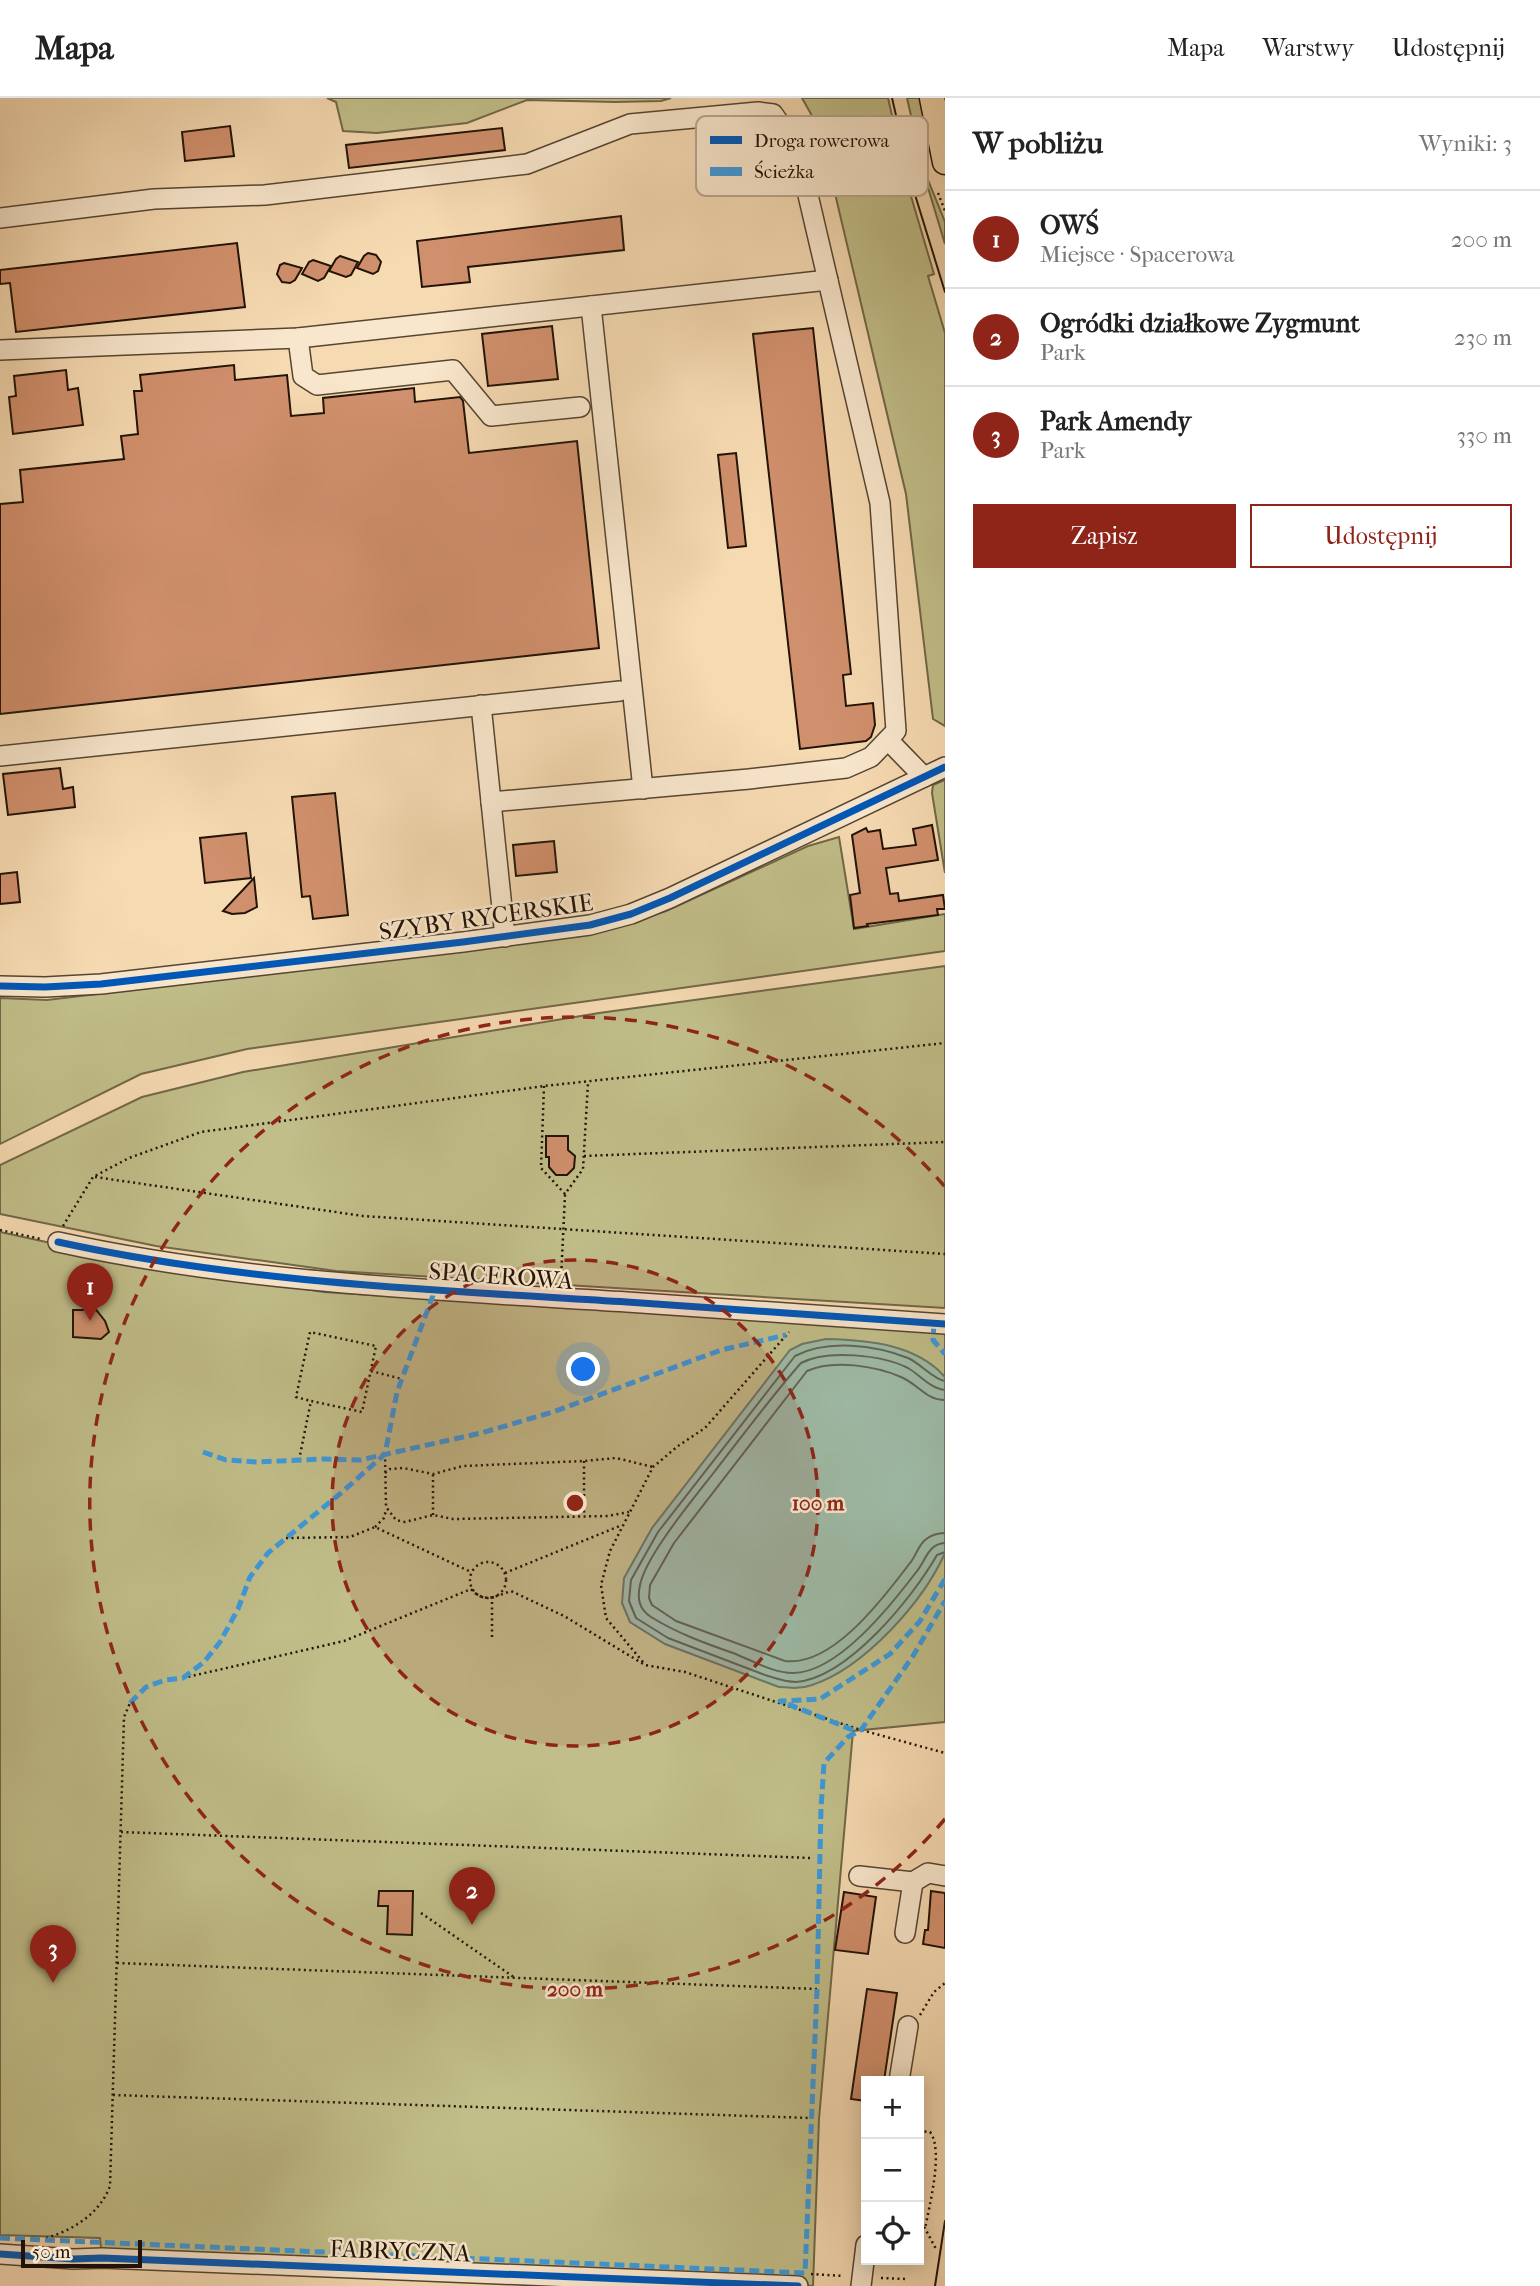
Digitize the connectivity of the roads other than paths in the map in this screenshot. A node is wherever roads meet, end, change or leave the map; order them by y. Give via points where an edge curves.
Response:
1 (932, 98) edge
2 (716, 116) edge
3 (774, 116) edge
4 (696, 118) edge
5 (945, 162) edge
6 (808, 196) edge
7 (0, 218) edge
8 (828, 280) junction
9 (591, 306) junction
10 (298, 338) junction
11 (0, 350) edge
12 (580, 407) dead end
13 (620, 691) dead end
14 (481, 705) junction
15 (888, 740) junction
16 (0, 756) edge
17 (945, 767) edge
18 (924, 777) junction
19 (643, 789) junction
20 (491, 802) junction
21 (505, 936) junction
22 (0, 986) edge
23 (58, 1242) road end
24 (945, 1324) edge
25 (859, 1876) dead end
26 (945, 1876) edge
27 (913, 1882) junction
28 (905, 1933) dead end
29 (908, 2026) road end
30 (900, 2076) edge
31 (0, 2253) edge
32 (864, 2265) edge
33 (382, 2278) edge
34 (760, 2285) edge
35 (798, 2286) edge
36 (861, 2286) edge

1 - 5 main road
2 - 3 street via 758,112
4 - 7 street via 631,124 527,164 265,195 154,199
6 - 8 street
8 - 9 street
8 - 15 street via 880,503 897,731
9 - 10 street
9 - 19 street
10 - 11 street
10 - 12 street via 303,376 317,385 453,370 491,416
13 - 14 street
14 - 16 street
14 - 20 street
15 - 18 street
15 - 19 street via 871,757 846,768
17 - 18 street, SZYBY RYCERSKIE
18 - 21 street, SZYBY RYCERSKIE via 631,914 590,925
19 - 20 street
20 - 21 street
21 - 22 street, SZYBY RYCERSKIE via 101,984
23 - 24 street, SPACEROWA via 151,1262 327,1282
25 - 27 street
26 - 27 street via 928,1873
27 - 28 street
29 - 30 street
31 - 33 street, FABRYCZNA
32 - 36 street
33 - 34 street, FABRYCZNA
34 - 35 street, FABRYCZNA

